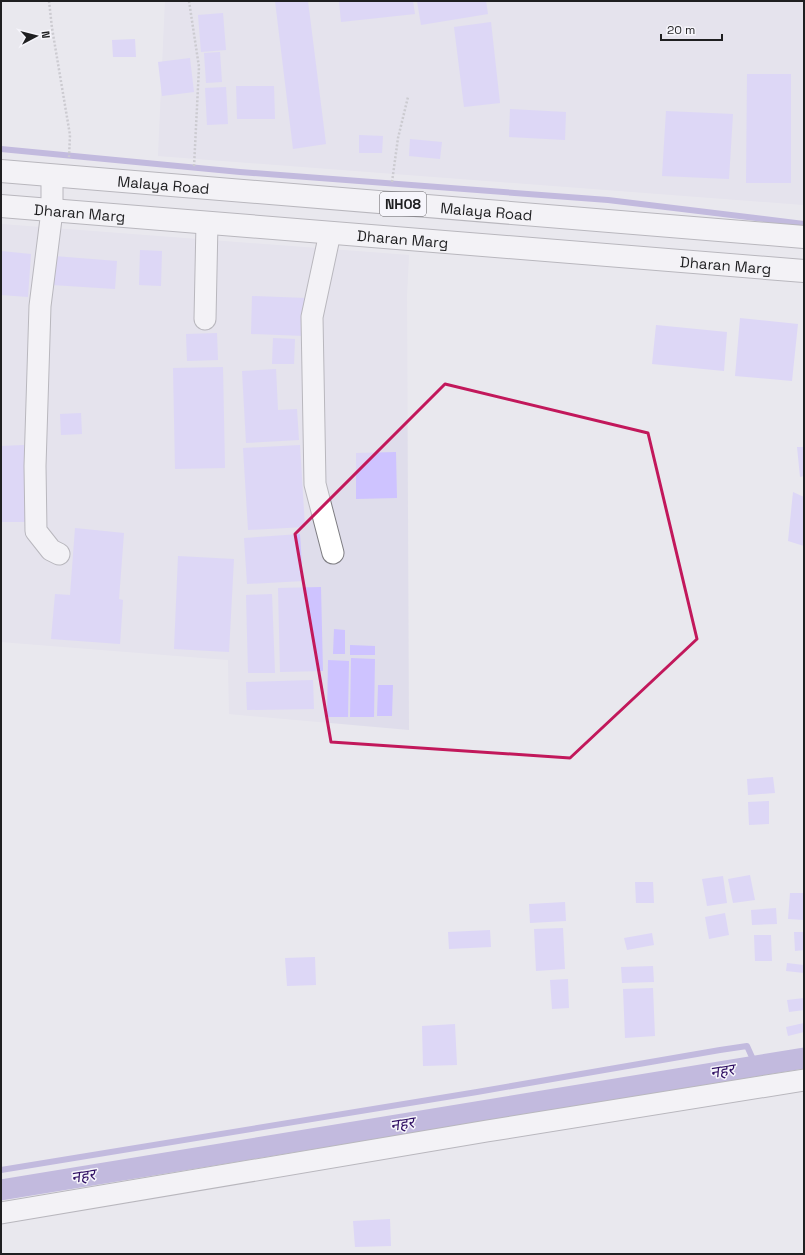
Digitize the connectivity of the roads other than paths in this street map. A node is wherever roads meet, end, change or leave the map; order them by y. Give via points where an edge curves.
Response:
1 (1, 172) edge
2 (61, 176) junction
3 (1, 206) edge
4 (52, 210) junction
5 (207, 223) junction
6 (330, 233) junction
7 (804, 237) edge
8 (804, 271) edge
9 (205, 319) dead end
10 (333, 553) dead end
11 (59, 554) dead end
12 (804, 1080) edge
13 (1, 1213) edge

1 - 2 main road, Malaya Road / NH08
2 - 4 street
2 - 7 main road, Malaya Road / NH08
3 - 4 main road, Dharan Marg / NH08
4 - 5 main road, Dharan Marg / NH08
4 - 11 street via 40,306 35,466 36,531 51,550
5 - 6 main road, Dharan Marg / NH08
5 - 9 street
6 - 8 main road, Dharan Marg / NH08
6 - 10 street via 312,318 315,484
12 - 13 street

